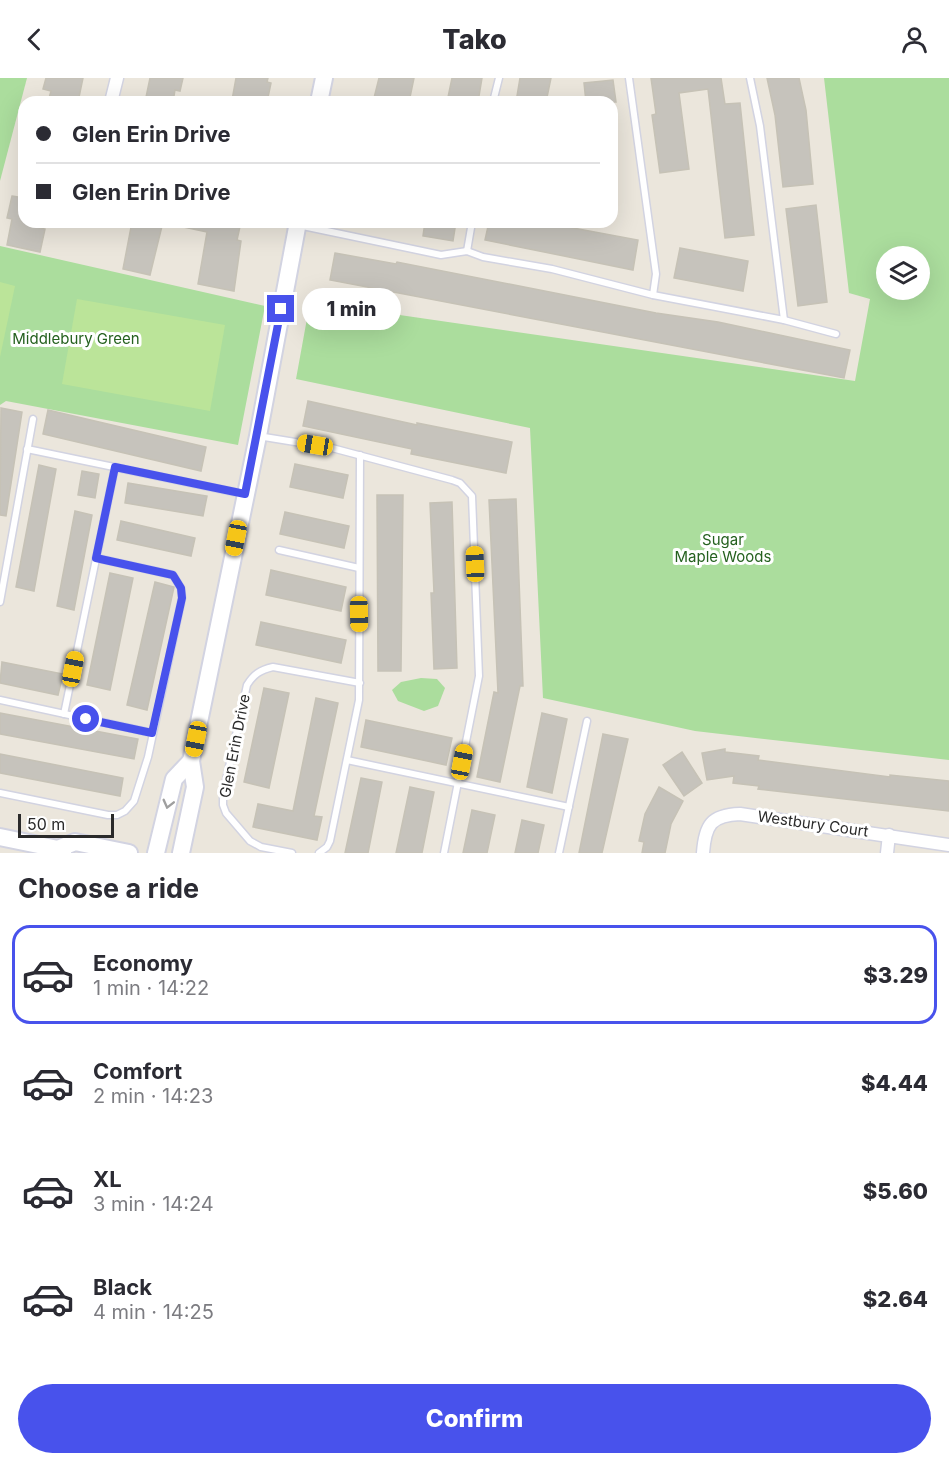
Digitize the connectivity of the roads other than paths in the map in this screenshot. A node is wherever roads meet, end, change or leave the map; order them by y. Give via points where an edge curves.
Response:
1 (117, 78) edge
2 (324, 78) edge
3 (499, 78) edge
4 (629, 78) edge
5 (750, 78) edge
6 (112, 96) edge
7 (321, 96) edge
8 (494, 96) edge
9 (297, 228) edge
10 (316, 228) edge
11 (471, 228) edge
12 (467, 251) junction
13 (653, 294) junction
14 (784, 320) junction
15 (836, 334) dead end
16 (33, 419) dead end
17 (258, 436) junction
18 (27, 449) junction
19 (360, 455) junction
20 (115, 467) junction
21 (245, 494) junction
22 (279, 550) dead end
23 (96, 558) junction
24 (358, 568) junction
25 (0, 602) edge
26 (360, 684) junction
27 (0, 700) edge
28 (64, 714) junction
29 (587, 721) dead end
30 (152, 733) junction
31 (347, 760) junction
32 (191, 761) junction
33 (458, 783) junction
34 (0, 793) edge
35 (569, 807) junction
36 (889, 835) junction
37 (0, 837) edge
38 (949, 845) edge
39 (60, 851) edge
40 (129, 853) edge
41 (156, 853) edge
42 (181, 853) edge
43 (292, 853) edge
44 (319, 853) edge
45 (444, 853) edge
46 (559, 853) edge
47 (703, 853) edge
48 (887, 853) edge

1 - 6 street
2 - 7 street
3 - 8 lane
4 - 13 lane via 656,273
5 - 14 lane via 760,126
9 - 17 street, Glen Erin Drive
10 - 12 lane via 441,255
11 - 12 lane
12 - 13 lane
13 - 14 lane
14 - 15 lane
16 - 18 lane
17 - 19 lane
17 - 21 street, Glen Erin Drive
18 - 20 lane
18 - 25 lane
19 - 24 lane
19 - 33 lane via 460,483 472,496 479,676
20 - 21 lane
20 - 23 lane
21 - 32 street, Glen Erin Drive
22 - 24 lane
23 - 28 lane
23 - 30 lane via 173,575 181,588
24 - 26 lane
26 - 31 lane
26 - 43 lane, Glen Erin Drive via 273,667 253,675 247,685 223,805 256,846
27 - 28 lane
28 - 30 lane
29 - 35 lane
30 - 34 lane via 134,801 117,815
31 - 33 lane
31 - 44 lane via 330,841
32 -> 41 street, Glen Erin Drive via 174,779
32 - 42 street, Glen Erin Drive via 195,787
33 - 35 lane
33 - 45 lane
35 - 46 lane
36 - 38 street, Westbury Court
36 - 47 street, Westbury Court via 728,814 714,820 705,833
36 - 48 street
37 - 39 street
39 - 40 street via 75,842

